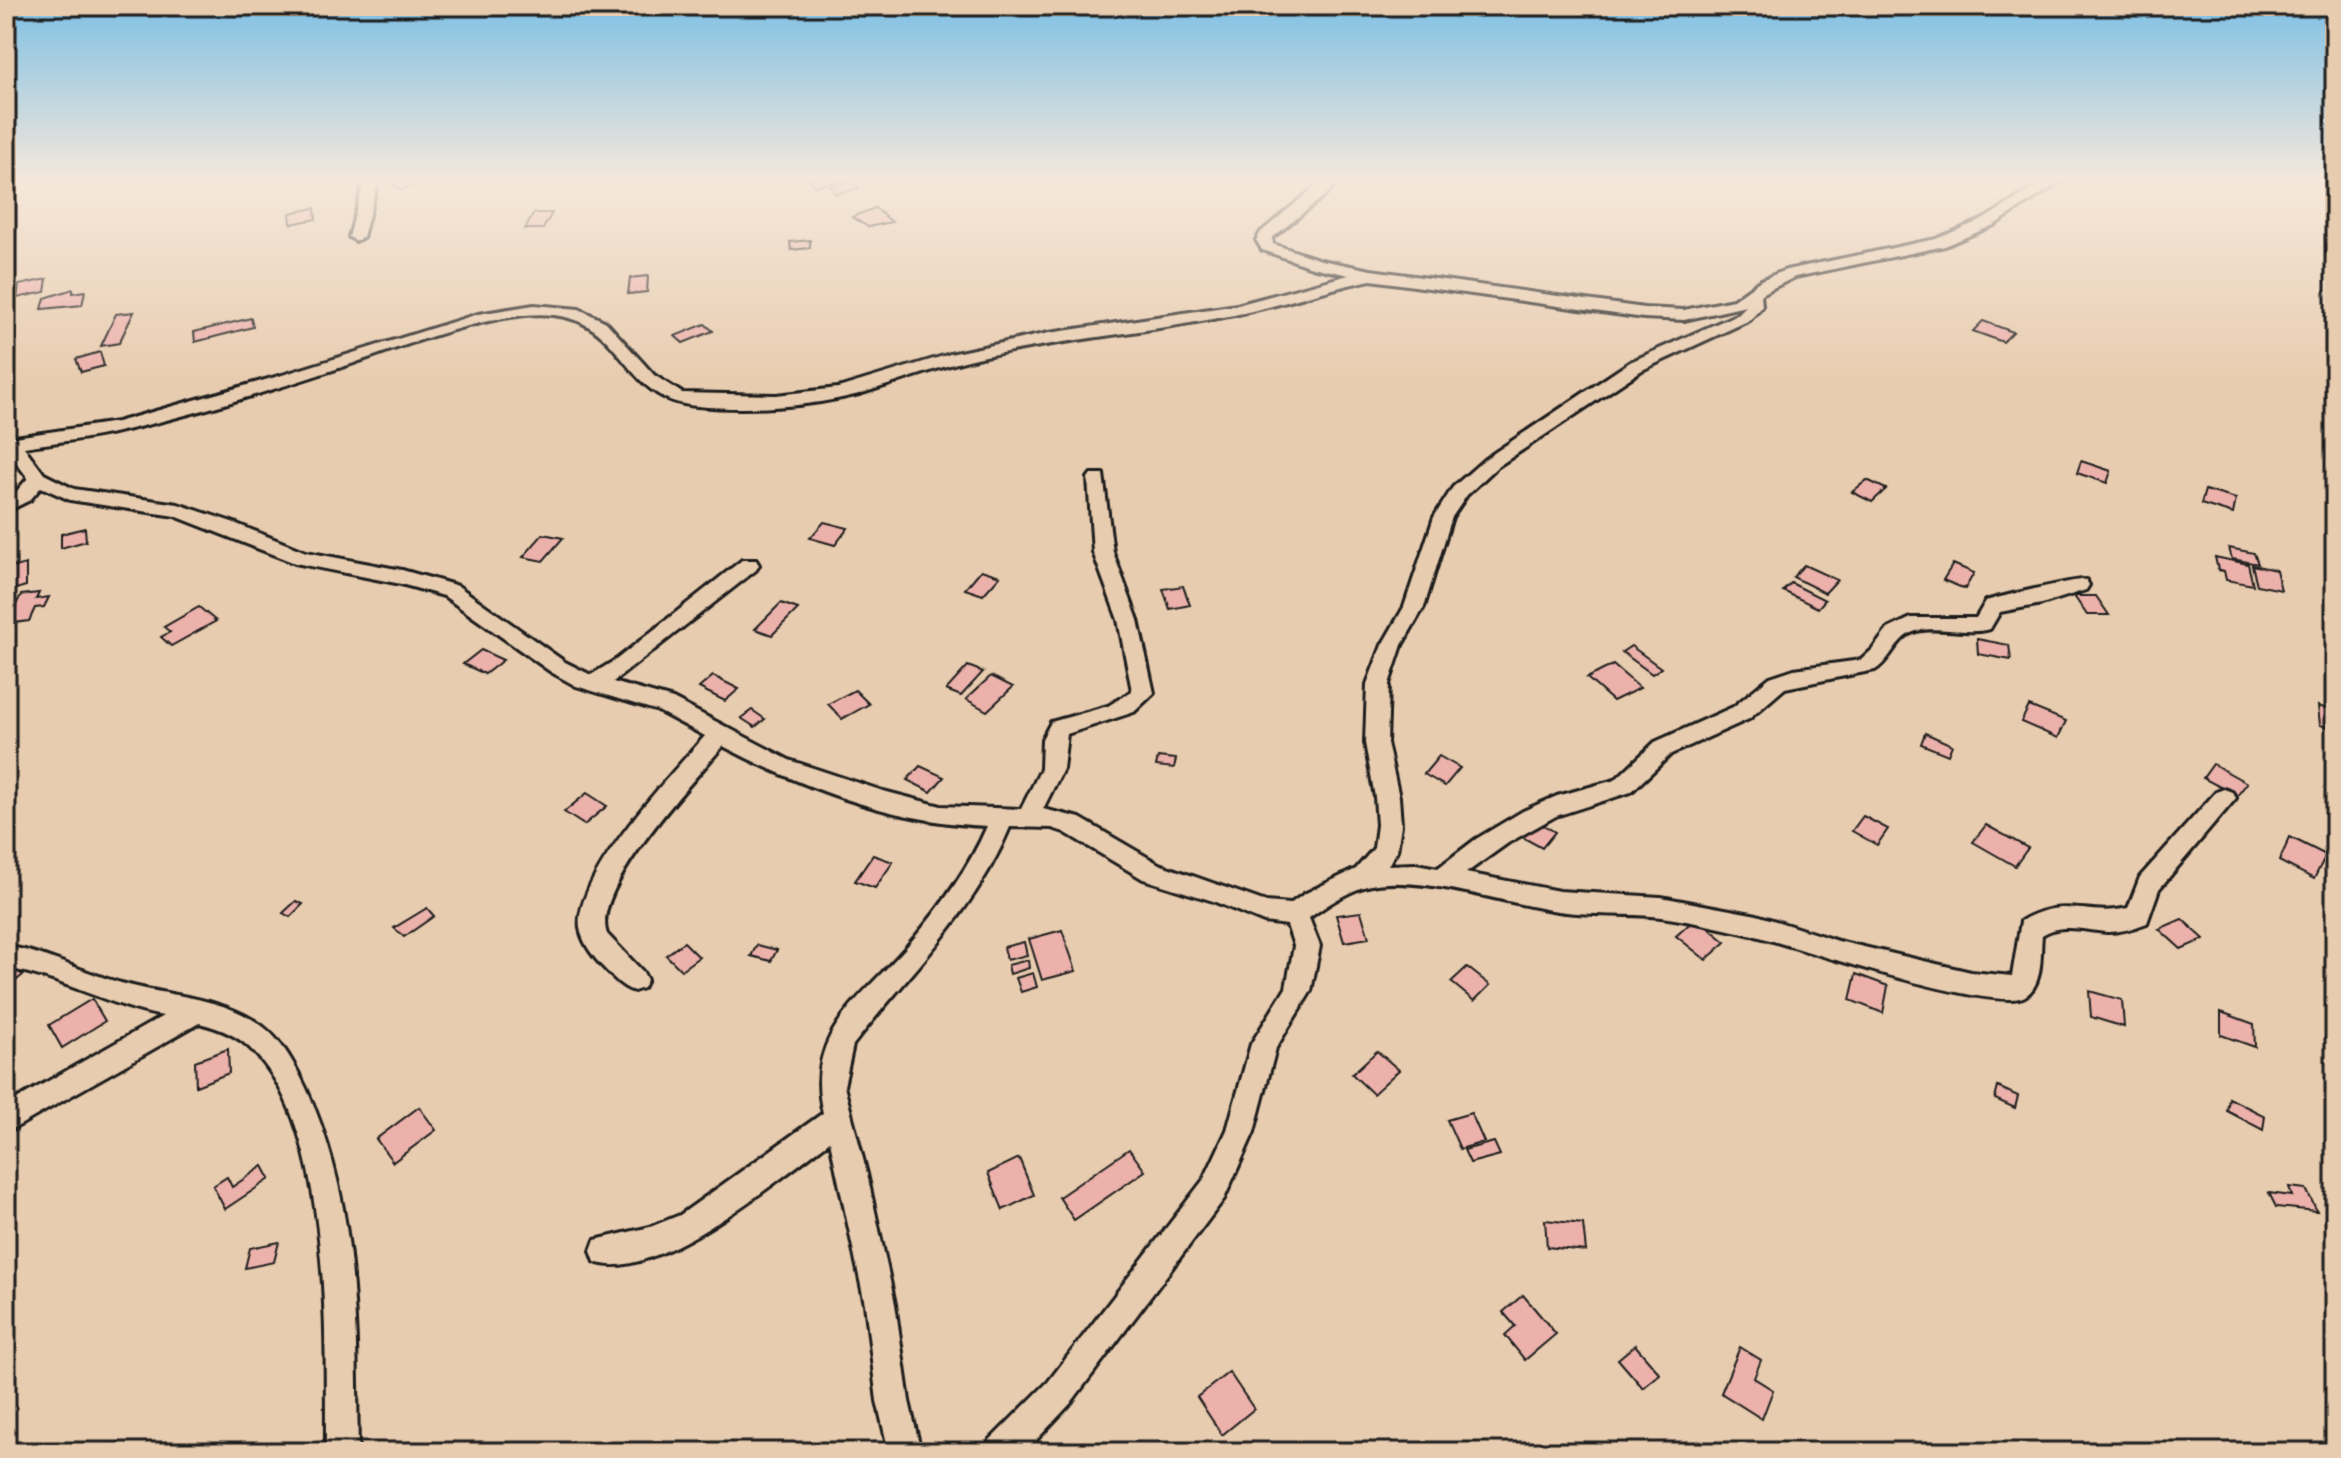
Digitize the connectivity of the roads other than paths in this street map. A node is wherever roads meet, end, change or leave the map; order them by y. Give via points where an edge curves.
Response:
1 (1266, 246) edge
2 (1925, 246) edge
3 (1371, 275) junction
4 (1754, 295) junction
5 (8, 442) edge
6 (38, 478) junction
7 (1097, 478) dead end
8 (6, 506) edge
9 (749, 565) dead end
10 (2079, 585) dead end
11 (593, 684) junction
12 (719, 735) junction
13 (2224, 798) dead end
14 (1015, 817) junction
15 (1365, 876) junction
16 (1441, 880) junction
17 (1294, 915) junction
18 (6, 957) edge
19 (634, 980) dead end
20 (194, 1012) junction
21 (838, 1119) junction
22 (6, 1120) edge
23 (606, 1251) dead end
24 (342, 1452) edge
25 (905, 1452) edge
26 (1002, 1452) edge

1 - 3 street
2 - 4 street via 1791,273 1766,283
3 - 4 street via 1644,313 1684,315 1738,304
3 - 5 street via 1236,311 1073,331 936,363 840,393 787,399 668,396 601,325 585,316 510,312 118,427
4 - 15 street via 1754,307 1744,317 1636,366 1491,463 1460,491 1443,517 1414,607 1378,684 1376,743 1389,825 1385,851
5 - 6 street
6 - 8 street
6 - 11 street via 70,494 178,510 302,558 451,591 558,667
7 - 14 street via 1103,552 1128,620 1143,693 1122,709 1059,728 1053,739 1052,769
9 - 11 street
10 - 16 street via 1993,606 1983,624 1969,628 1915,624 1895,631 1867,666 1783,680 1741,713 1663,748 1624,786 1568,801 1505,831
11 - 12 street via 665,705
12 - 14 street via 781,766 907,808 941,815
12 - 19 street via 643,826 590,913 592,931
13 - 16 street via 2149,884 2138,916 2102,922 2062,915 2047,917 2030,929 2025,980 2017,988 1971,983 1838,952 1757,926 1661,907 1559,901
14 - 17 street via 1072,825 1152,872 1264,912
14 - 21 street via 956,905 842,1038 830,1086
15 - 16 street via 1416,874
15 - 17 street
17 - 26 street via 1307,946 1298,991 1264,1044 1240,1132 1214,1189 1059,1393
18 - 20 street
20 - 22 street
20 - 24 street via 244,1028 268,1050 313,1128 325,1171 335,1258
21 - 23 street via 690,1225 650,1242
21 - 25 street via 880,1304

